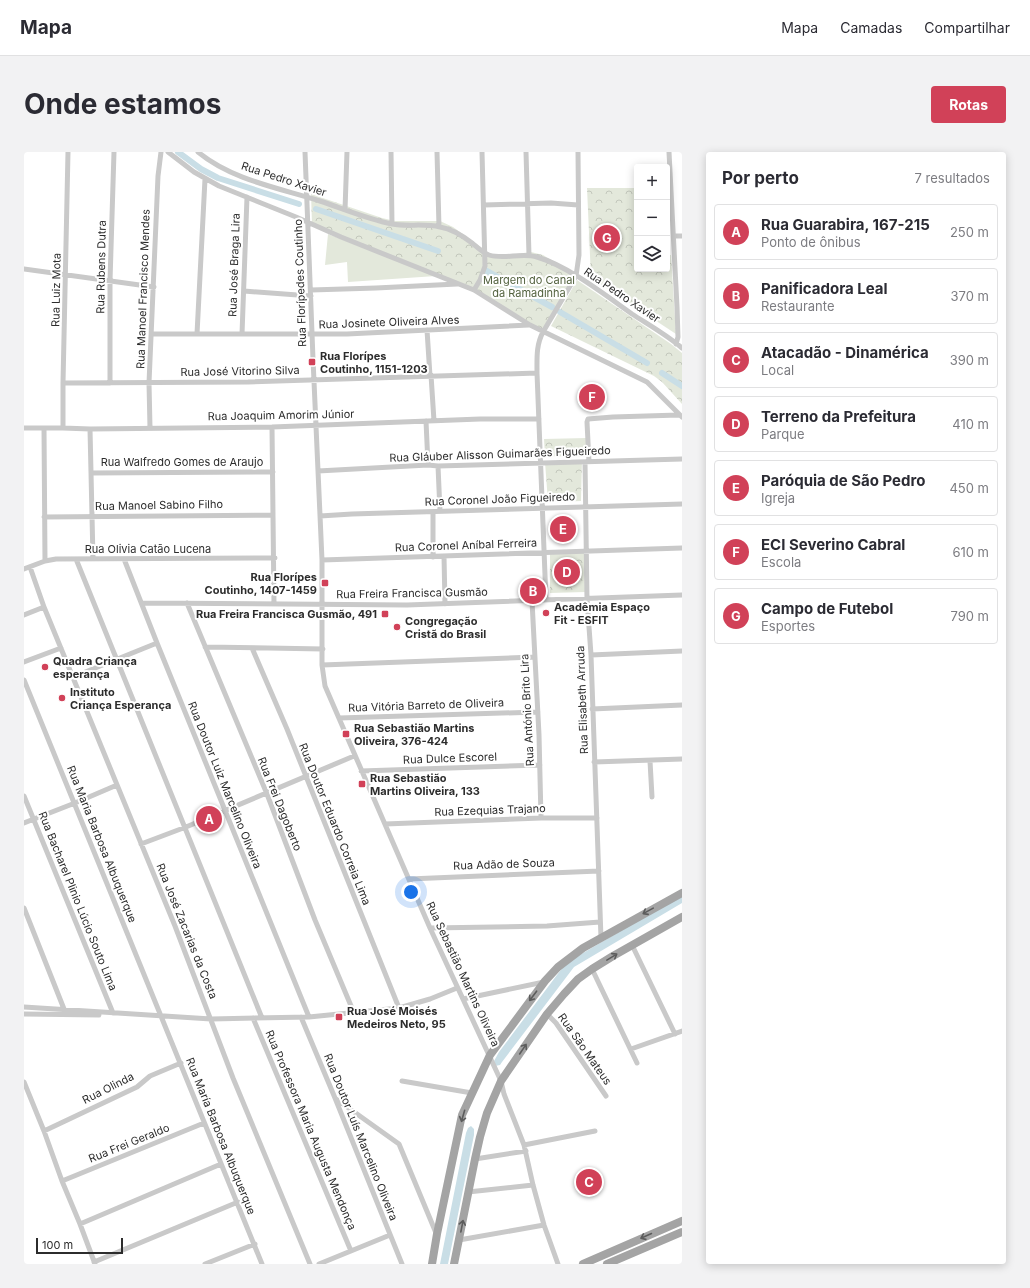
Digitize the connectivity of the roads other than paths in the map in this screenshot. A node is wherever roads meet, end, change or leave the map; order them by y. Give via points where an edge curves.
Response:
1 (68, 152) edge
2 (114, 152) edge
3 (161, 152) edge
4 (168, 152) edge
5 (198, 152) edge
6 (305, 152) edge
7 (347, 152) edge
8 (391, 152) edge
9 (437, 152) edge
10 (482, 152) edge
11 (526, 152) edge
12 (578, 152) edge
13 (669, 152) edge
14 (205, 179) junction
15 (247, 197) junction
16 (307, 197) junction
17 (528, 204) junction
18 (484, 205) junction
19 (578, 205) junction
20 (345, 210) junction
21 (307, 222) junction
22 (392, 224) junction
23 (439, 226) junction
24 (674, 236) junction
25 (682, 236) edge
26 (484, 253) junction
27 (529, 255) junction
28 (24, 269) edge
29 (66, 275) junction
30 (576, 276) junction
31 (110, 281) junction
32 (460, 284) junction
33 (154, 287) junction
34 (474, 290) junction
35 (244, 291) junction
36 (311, 293) junction
37 (530, 325) junction
38 (427, 330) junction
39 (543, 332) junction
40 (152, 334) junction
41 (197, 334) junction
42 (242, 334) junction
43 (312, 334) junction
44 (676, 344) junction
45 (682, 348) edge
46 (537, 373) junction
47 (430, 376) junction
48 (314, 380) junction
49 (63, 383) junction
50 (110, 383) junction
51 (149, 383) junction
52 (681, 416) edge
53 (539, 419) junction
54 (426, 421) junction
55 (434, 421) junction
56 (316, 425) junction
57 (272, 427) junction
58 (24, 428) edge
59 (44, 428) junction
60 (64, 428) junction
61 (150, 428) junction
62 (90, 429) junction
63 (682, 459) edge
64 (587, 462) junction
65 (541, 463) junction
66 (428, 465) junction
67 (438, 466) junction
68 (318, 471) junction
69 (273, 472) junction
70 (91, 473) junction
71 (682, 504) edge
72 (586, 506) junction
73 (542, 507) junction
74 (440, 511) junction
75 (433, 512) junction
76 (273, 514) junction
77 (91, 516) junction
78 (320, 516) junction
79 (44, 517) junction
80 (682, 548) edge
81 (587, 551) junction
82 (543, 552) junction
83 (444, 556) junction
84 (433, 557) junction
85 (275, 558) junction
86 (76, 559) junction
87 (93, 559) junction
88 (124, 559) junction
89 (322, 560) junction
90 (45, 561) junction
91 (30, 567) junction
92 (24, 569) edge
93 (682, 595) edge
94 (587, 599) junction
95 (546, 600) junction
96 (532, 601) junction
97 (142, 603) junction
98 (187, 603) junction
99 (274, 604) junction
100 (445, 604) junction
101 (323, 605) junction
102 (44, 607) junction
103 (24, 615) edge
104 (157, 643) junction
105 (205, 647) junction
106 (61, 648) junction
107 (252, 648) junction
108 (323, 649) junction
109 (682, 651) edge
110 (591, 655) junction
111 (534, 657) junction
112 (116, 659) junction
113 (24, 662) edge
114 (322, 665) junction
115 (73, 678) junction
116 (24, 680) edge
117 (682, 705) edge
118 (592, 709) junction
119 (538, 712) junction
120 (339, 718) junction
121 (354, 756) junction
122 (682, 759) edge
123 (650, 761) junction
124 (594, 762) junction
125 (540, 765) junction
126 (362, 771) junction
127 (305, 777) junction
128 (117, 784) junction
129 (266, 794) junction
130 (24, 796) edge
131 (652, 797) dead end
132 (75, 803) junction
133 (226, 810) junction
134 (541, 818) junction
135 (597, 818) junction
136 (33, 819) junction
137 (24, 823) edge
138 (385, 824) junction
139 (186, 827) junction
140 (141, 844) junction
141 (599, 871) junction
142 (409, 879) junction
143 (682, 893) edge
144 (24, 908) edge
145 (682, 917) edge
146 (600, 922) junction
147 (430, 928) junction
148 (601, 938) junction
149 (632, 945) junction
150 (592, 969) junction
151 (545, 981) junction
152 (457, 988) junction
153 (463, 999) junction
154 (24, 1007) edge
155 (398, 1008) junction
156 (64, 1009) junction
157 (112, 1013) junction
158 (354, 1013) junction
159 (24, 1014) edge
160 (547, 1014) junction
161 (162, 1016) junction
162 (301, 1017) junction
163 (309, 1017) junction
164 (253, 1018) junction
165 (262, 1018) junction
166 (211, 1019) junction
167 (682, 1031) edge
168 (675, 1034) junction
169 (631, 1049) junction
170 (490, 1055) junction
171 (181, 1063) junction
172 (636, 1063) dead end
173 (402, 1081) dead end
174 (501, 1081) junction
175 (24, 1082) edge
176 (472, 1093) junction
177 (606, 1096) dead end
178 (335, 1098) junction
179 (204, 1123) junction
180 (595, 1130) dead end
181 (44, 1131) junction
182 (524, 1144) junction
183 (526, 1151) junction
184 (475, 1159) junction
185 (221, 1164) junction
186 (62, 1181) junction
187 (533, 1185) junction
188 (468, 1192) junction
189 (238, 1202) junction
190 (682, 1221) edge
191 (80, 1224) junction
192 (544, 1224) junction
193 (682, 1232) edge
194 (437, 1234) junction
195 (390, 1235) junction
196 (459, 1240) junction
197 (255, 1244) junction
198 (351, 1251) junction
199 (95, 1263) edge
200 (205, 1264) edge
201 (262, 1264) edge
202 (310, 1264) edge
203 (319, 1264) edge
204 (402, 1264) edge
205 (432, 1264) edge
206 (454, 1264) edge
207 (558, 1264) edge
208 (583, 1264) edge
209 (607, 1264) edge

1 - 29 street, Rua Luiz Mota
2 - 31 street, Rua Rubens Dutra
3 - 33 street, Rua Manoel Francisco Mendes
4 - 14 street
5 - 16 street, Rua Pedro Xavier via 233,172
6 - 16 street, Rua Florípedes Coutinho
7 - 20 street
8 - 22 street
9 - 23 street
10 - 18 street
11 - 17 street
12 - 19 street
13 - 24 street
14 - 15 street
14 - 41 street
15 - 21 street
15 - 35 street, Rua José Braga Lira
16 - 20 street, Rua Pedro Xavier
16 - 21 street, Rua Florípedes Coutinho
17 - 18 street
17 - 19 street
17 - 27 street
18 - 26 street
19 - 30 street via 579,255
20 - 22 street, Rua Pedro Xavier
21 - 32 street
21 - 36 street, Rua Florípedes Coutinho
22 - 23 street, Rua Pedro Xavier
23 - 26 street, Rua Pedro Xavier via 456,233
24 - 25 street
24 - 44 street via 678,330
26 - 27 street, Rua Pedro Xavier via 498,257
26 - 34 street via 484,273
27 - 30 street, Rua Pedro Xavier via 544,259
28 - 29 street
29 - 31 street
29 - 49 street, Rua Luiz Mota
30 - 39 street
30 - 44 street, Rua Pedro Xavier
31 - 33 street
31 - 50 street, Rua Rubens Dutra
32 - 34 street
32 - 36 street
33 - 40 street, Rua Manoel Francisco Mendes
34 - 37 street
35 - 36 street
35 - 42 street, Rua José Braga Lira
36 - 43 street, Rua Florípedes Coutinho
37 - 38 street, Rua Josinete Oliveira Alves
37 - 39 street
38 - 43 street, Rua Josinete Oliveira Alves
38 - 47 street
39 - 46 street via 539,339
39 - 52 street via 647,382
40 - 41 street, Rua Josinete Oliveira Alves
40 - 51 street, Rua Manoel Francisco Mendes
41 - 42 street, Rua Josinete Oliveira Alves
42 - 43 street, Rua Josinete Oliveira Alves
43 - 48 street, Rua Florípedes Coutinho
44 - 45 street, Rua Pedro Xavier
46 - 47 street, Rua José Vitorino Silva
46 - 53 street
47 - 48 street, Rua José Vitorino Silva
47 - 55 street
48 - 51 street, Rua José Vitorino Silva
48 - 56 street, Rua Florípedes Coutinho
49 - 50 street, Rua José Vitorino Silva
49 - 60 street, Rua Luiz Mota
50 - 51 street, Rua José Vitorino Silva
51 - 61 street, Rua Manoel Francisco Mendes
52 - 64 street, Rua Elisabeth Arruda via 588,419
53 - 55 street, Rua Joaquim Amorim Júnior
53 - 65 street
54 - 55 street, Rua Joaquim Amorim Júnior
54 - 56 street, Rua Joaquim Amorim Júnior
54 - 66 street
56 - 57 street, Rua Joaquim Amorim Júnior
56 - 68 street, Rua Florípedes Coutinho
57 - 61 street, Rua Joaquim Amorim Júnior
57 - 69 street
58 - 59 street, Rua Joaquim Amorim Júnior
59 - 60 street, Rua Joaquim Amorim Júnior
59 - 79 street
60 - 62 street, Rua Joaquim Amorim Júnior
61 - 62 street, Rua Joaquim Amorim Júnior
62 - 70 street
63 - 64 street, Rua Gláuber Alisson Guimarães Figueiredo
64 - 65 street, Rua Gláuber Alisson Guimarães Figueiredo
64 - 72 street, Rua Elisabeth Arruda
65 - 67 street, Rua Gláuber Alisson Guimarães Figueiredo
65 - 73 street
66 - 67 street, Rua Gláuber Alisson Guimarães Figueiredo
66 - 68 street, Rua Gláuber Alisson Guimarães Figueiredo
67 - 74 street
68 - 78 street, Rua Florípedes Coutinho
69 - 70 street, Rua Walfredo Gomes de Araujo
69 - 76 street
70 - 77 street
71 - 72 street, Rua Coronel João Figueiredo
72 - 73 street, Rua Coronel João Figueiredo
72 - 81 street, Rua Elisabeth Arruda
73 - 74 street, Rua Coronel João Figueiredo
73 - 82 street
74 - 75 street, Rua Coronel João Figueiredo
75 - 78 street, Rua Coronel João Figueiredo
75 - 84 street
76 - 77 street, Rua Manoel Sabino Filho
76 - 85 street
77 - 79 street, Rua Manoel Sabino Filho
77 - 87 street
78 - 89 street, Rua Florípedes Coutinho
79 - 90 street
80 - 81 street, Rua Coronel Aníbal Ferreira
81 - 82 street, Rua Coronel Aníbal Ferreira
81 - 94 street, Rua Elisabeth Arruda
82 - 83 street, Rua Coronel Aníbal Ferreira
82 - 95 street
83 - 84 street, Rua Coronel Aníbal Ferreira
83 - 100 street
84 - 89 street, Rua Coronel Aníbal Ferreira
85 - 88 street, Rua Olivia Catão Lucena
85 - 99 street
86 - 87 street, Rua Olivia Catão Lucena
86 - 90 street, Rua Olivia Catão Lucena
86 - 112 street, Rua Professora Maria Augusta Mendonça
87 - 88 street, Rua Olivia Catão Lucena
88 - 97 street, Rua Doutor Luiz Marcelino Oliveira
89 - 101 street, Rua Florípedes Coutinho
90 - 91 street, Rua Olivia Catão Lucena
91 - 92 street, Rua Olivia Catão Lucena
91 - 102 street, Rua José Zacarias da Costa
93 - 94 street, Rua Freira Francisca Gusmão
94 - 95 street, Rua Freira Francisca Gusmão
94 - 110 street, Rua Elisabeth Arruda
95 - 96 street, Rua Freira Francisca Gusmão
96 - 100 street, Rua Freira Francisca Gusmão
96 - 111 street, Rua António Brito Lira
97 - 98 street, Rua Freira Francisca Gusmão
97 - 104 street, Rua Doutor Luiz Marcelino Oliveira
98 - 99 street, Rua Freira Francisca Gusmão
98 - 105 street, Rua Frei Dagoberto
99 - 101 street, Rua Freira Francisca Gusmão
100 - 101 street, Rua Freira Francisca Gusmão
101 - 108 street, Rua Sebastião Martins Oliveira
102 - 103 street
102 - 106 street, Rua José Zacarias da Costa
104 - 112 street
104 - 133 street, Rua Doutor Luiz Marcelino Oliveira
105 - 107 street
105 - 129 street, Rua Frei Dagoberto
106 - 113 street
106 - 115 street, Rua José Zacarias da Costa
107 - 108 street
107 - 127 street, Rua Doutor Eduardo Correia Lima
108 - 114 street, Rua Sebastião Martins Oliveira
109 - 110 street
110 - 118 street, Rua Elisabeth Arruda
111 - 114 street
111 - 119 street, Rua António Brito Lira
112 - 115 street
112 - 139 street, Rua Professora Maria Augusta Mendonça
114 - 120 street, Rua Sebastião Martins Oliveira via 325,686
115 - 128 street, Rua José Zacarias da Costa
116 - 132 street, Rua Maria Barbosa Albuquerque
117 - 118 street
118 - 124 street, Rua Elisabeth Arruda
119 - 120 street, Rua Vitória Barreto de Oliveira
119 - 125 street, Rua António Brito Lira
120 - 121 street, Rua Sebastião Martins Oliveira
121 - 126 street, Rua Sebastião Martins Oliveira
121 - 127 street
122 - 123 street
123 - 124 street
123 - 131 street
124 - 135 street, Rua Elisabeth Arruda
125 - 126 street, Rua Dulce Escorel
125 - 134 street, Rua António Brito Lira
126 - 138 street, Rua Sebastião Martins Oliveira
127 - 129 street
127 - 155 street, Rua Doutor Eduardo Correia Lima
128 - 132 street
128 - 140 street, Rua José Zacarias da Costa
129 - 133 street
129 - 158 street, Rua Frei Dagoberto
130 - 136 street, Rua Bacharel Plinio Lúcio Souto Lima
132 - 136 street
132 - 161 street, Rua Maria Barbosa Albuquerque
133 - 139 street
133 - 163 street, Rua Doutor Luiz Marcelino Oliveira
134 - 135 street, Rua Ezequias Trajano
134 - 138 street, Rua Ezequias Trajano
135 - 141 street, Rua Elisabeth Arruda
136 - 137 street
136 - 157 street, Rua Bacharel Plinio Lúcio Souto Lima
138 - 142 street, Rua Sebastião Martins Oliveira
139 - 140 street
139 - 165 street, Rua Professora Maria Augusta Mendonça
140 - 166 street, Rua José Zacarias da Costa
141 - 142 street, Rua Adão de Souza
141 - 146 street, Rua Elisabeth Arruda
142 - 147 street, Rua Sebastião Martins Oliveira
143 -> 148 main road
144 - 156 street
145 - 149 main road
146 - 147 street via 547,926
146 - 148 street, Rua Elisabeth Arruda
147 - 152 street, Rua Sebastião Martins Oliveira
148 - 151 main road via 569,959
150 -> 149 main road
149 - 168 street
150 - 160 main road via 564,994
150 - 169 street
151 - 153 street
151 -> 170 main road
152 - 153 street, Rua Sebastião Martins Oliveira
152 - 155 street
153 - 170 street, Rua Sebastião Martins Oliveira
154 - 156 street
155 - 158 street
156 - 157 street
157 - 161 street
158 - 163 street
159 - 161 street
174 -> 160 main road
160 - 177 street, Rua São Mateus via 556,1023
161 - 166 street
161 - 171 street, Rua María Barbosa Albuquerque
162 - 163 street
162 - 165 street
162 - 178 street, Rua Doutor Luís Marcelino Oliveira
164 - 165 street
164 - 166 street
164 - 198 street, Rua Professora Maria Augusta Mendonça
166 - 202 street, Rua José Zacarias da Costa
167 - 168 street
168 - 169 street
169 - 172 street
170 - 174 street, Rua Sebastião Martins Oliveira
170 - 176 main road
171 - 179 street, Rua María Barbosa Albuquerque
171 - 181 street, Rua Olinda via 150,1076 137,1087
173 - 176 street
174 - 182 street, Rua Sebastião Martins Oliveira
174 - 184 main road via 487,1113
175 - 181 street
176 -> 194 main road via 462,1116
178 - 194 street via 399,1144
178 - 195 street, Rua Doutor Luís Marcelino Oliveira
179 - 185 street, Rua María Barbosa Albuquerque
179 - 186 street, Rua Frei Geraldo
180 - 182 street
181 - 186 street
182 - 183 street, Rua Sebastião Martins Oliveira
183 - 184 street
183 - 187 street, Rua Sebastião Martins Oliveira
184 - 188 main road
185 - 189 street, Rua María Barbosa Albuquerque
185 - 191 street
186 - 191 street
187 - 188 street
187 - 192 street, Rua Sebastião Martins Oliveira
196 -> 188 main road
189 - 197 street, Rua María Barbosa Albuquerque
189 - 199 street
190 -> 208 main road
191 - 199 street
192 - 196 street
192 - 207 street, Rua Sebastião Martins Oliveira
193 - 209 main road
194 - 205 main road
195 - 198 street
195 - 204 street, Rua Doutor Luís Marcelino Oliveira
196 - 206 main road
197 - 200 street
197 - 201 street, Rua María Barbosa Albuquerque
198 - 203 street

